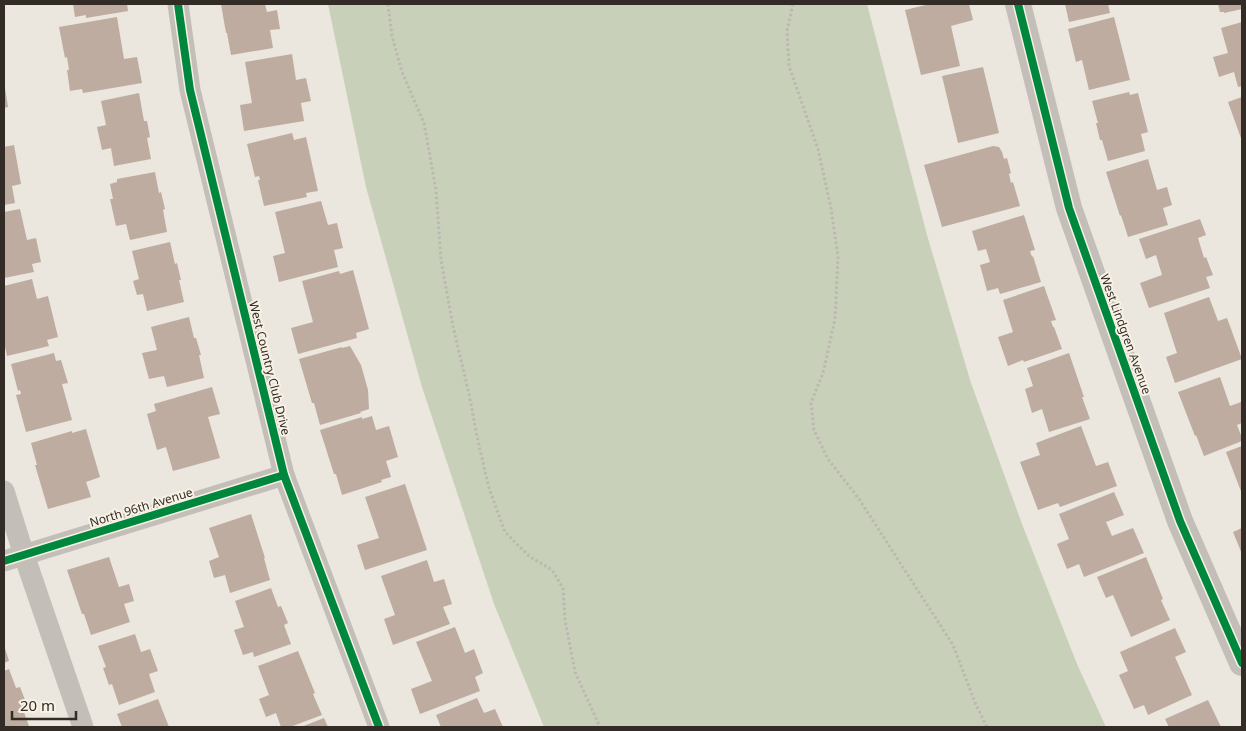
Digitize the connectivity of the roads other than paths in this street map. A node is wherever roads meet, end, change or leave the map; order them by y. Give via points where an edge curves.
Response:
1 (178, 4) edge
2 (1018, 4) edge
3 (284, 475) junction
4 (4, 491) edge
5 (14, 558) edge
6 (1242, 662) edge
7 (82, 727) edge
8 (380, 727) edge

1 - 3 street, West Country Club Drive via 190,90
2 - 6 street, West Lindgren Avenue via 1069,208 1180,521
3 - 5 street, North 96th Avenue
3 - 8 street, West Country Club Drive
4 - 5 street
5 - 7 street

